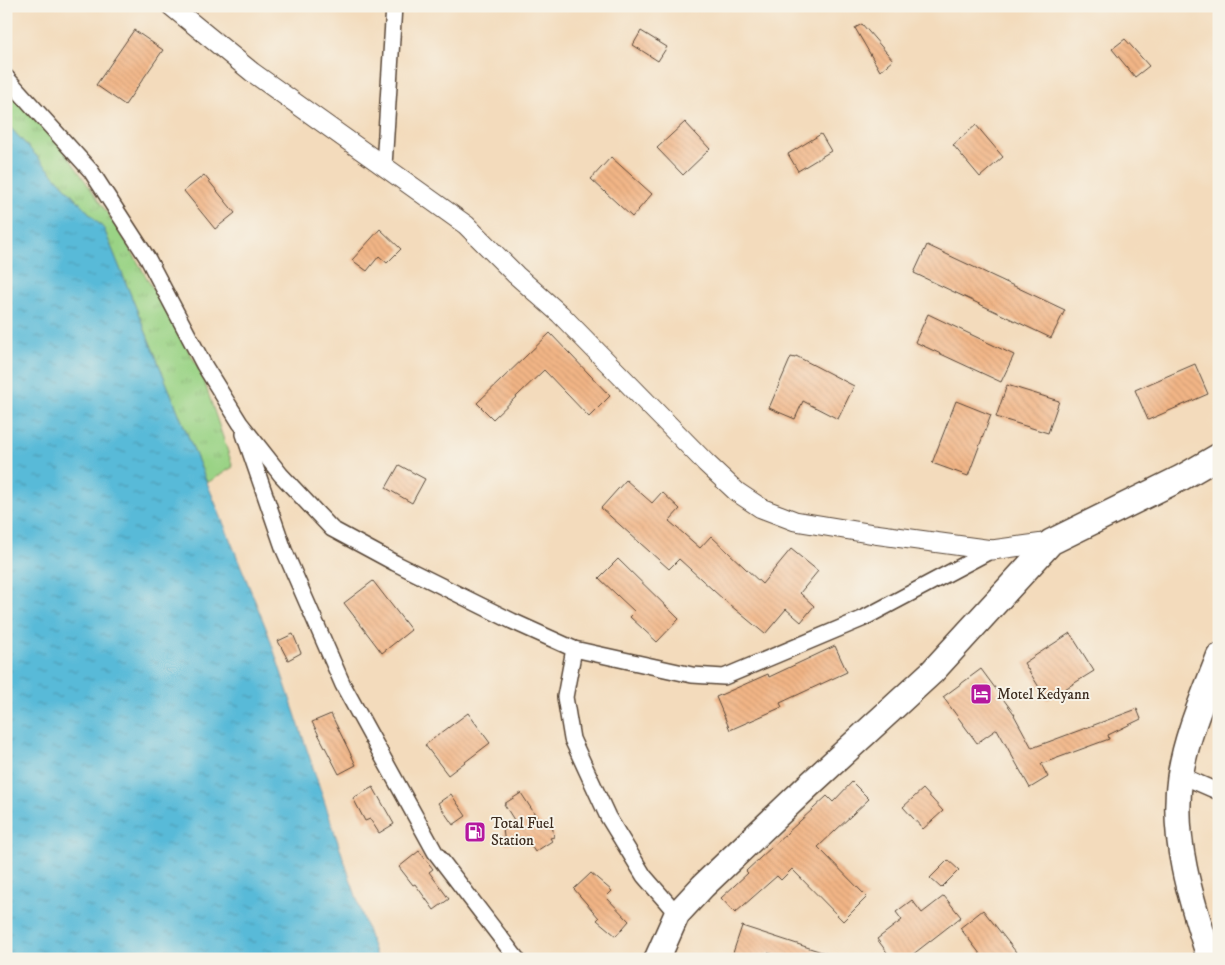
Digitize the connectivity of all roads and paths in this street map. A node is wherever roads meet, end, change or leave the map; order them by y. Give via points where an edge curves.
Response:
1 (171, 6) edge
2 (394, 6) edge
3 (6, 77) edge
4 (384, 166) junction
5 (240, 423) junction
6 (1219, 456) edge
7 (1051, 542) junction
8 (992, 550) junction
9 (574, 649) junction
10 (1219, 657) edge
11 (1180, 775) junction
12 (1219, 792) edge
13 (677, 914) junction
14 (517, 959) edge
15 (656, 959) edge
16 (1210, 959) edge

1 - 4 street via 252,72
2 - 4 street
3 - 5 street via 91,171 148,259 204,365
4 - 8 street via 466,225 560,314 706,464 760,508 820,526
5 - 9 street via 332,529
5 - 14 street via 284,550 344,686 435,852
6 - 7 highway
7 - 8 street
7 - 13 highway via 932,672 808,786
8 - 9 street via 862,619 724,677 692,675
9 - 13 street via 565,697 572,738 608,817 644,876
10 - 11 highway
11 - 12 street
11 - 16 highway via 1181,848 1189,892
13 - 15 highway

